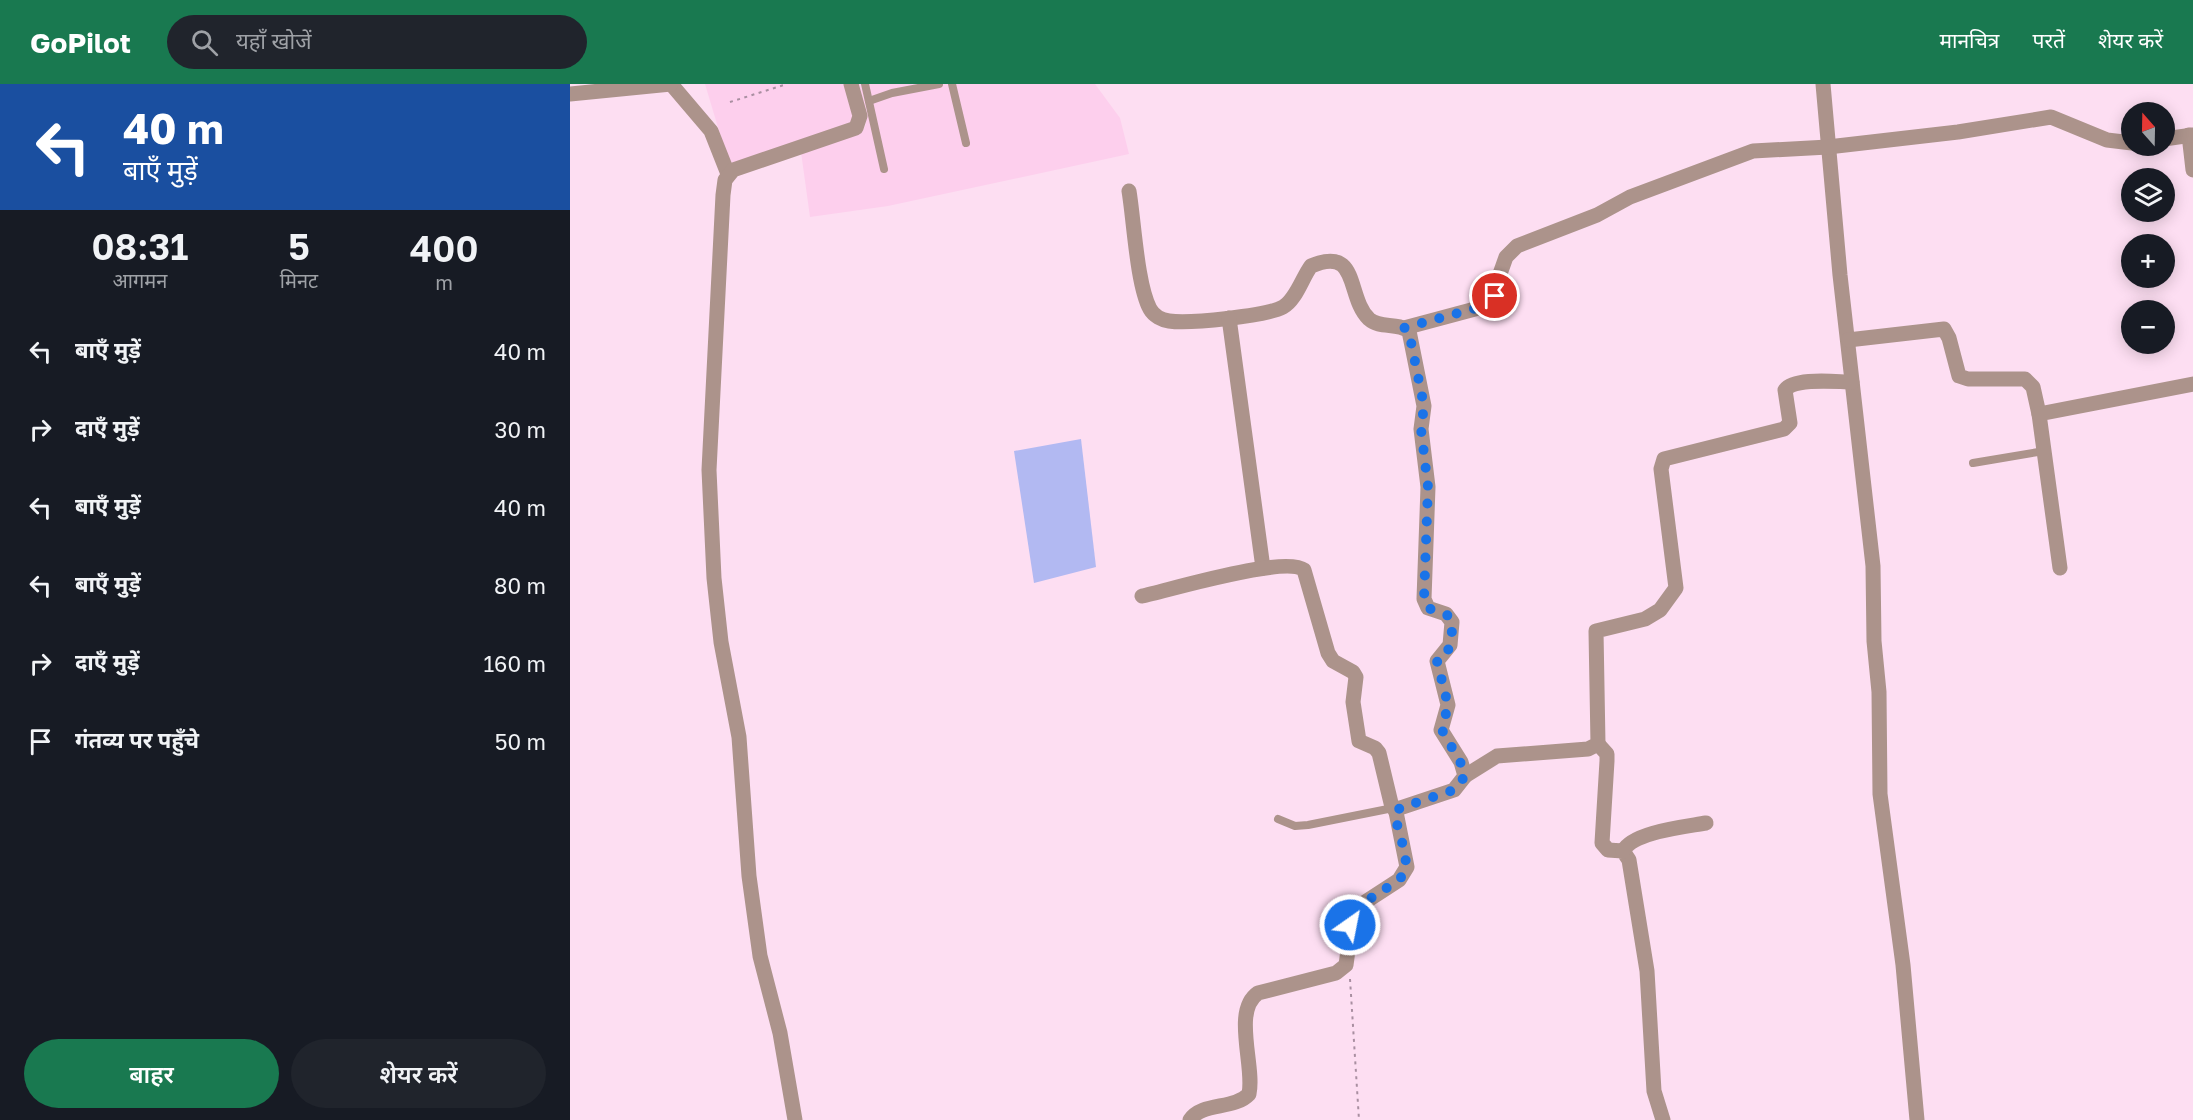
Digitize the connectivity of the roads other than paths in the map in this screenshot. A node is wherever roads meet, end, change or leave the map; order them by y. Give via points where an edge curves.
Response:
1 (671, 84) edge
2 (851, 84) edge
3 (865, 84) edge
4 (939, 84) edge
5 (952, 84) edge
6 (1823, 84) edge
7 (570, 94) edge
8 (869, 102) junction
9 (2191, 135) edge
10 (2175, 138) edge
11 (2121, 142) edge
12 (966, 143) dead end
13 (1828, 147) junction
14 (884, 169) dead end
15 (2193, 170) edge
16 (728, 174) junction
17 (1129, 191) dead end
18 (1229, 318) junction
19 (1404, 328) junction
20 (1848, 340) junction
21 (1852, 382) junction
22 (2193, 384) edge
23 (2039, 414) junction
24 (2044, 451) junction
25 (1973, 463) dead end
26 (1263, 568) junction
27 (2060, 568) dead end
28 (1142, 596) dead end
29 (1598, 744) junction
30 (1465, 776) junction
31 (1395, 810) junction
32 (1278, 819) dead end
33 (1706, 823) dead end
34 (1623, 851) junction
35 (795, 1120) edge
36 (1190, 1120) edge
37 (1663, 1120) edge
38 (1917, 1120) edge

1 - 7 street
1 - 16 street via 711,131
2 - 16 street via 860,116 856,128
3 - 8 lane
4 - 8 lane
5 - 12 lane
6 - 13 street
8 - 14 lane
9 - 10 street
9 - 15 street
11 - 13 street via 2107,140 2051,117
13 - 19 street via 1747,152 1630,197 1516,246 1506,257 1495,296 1484,306
13 - 20 street
16 - 35 street via 723,195 709,470 714,578 721,642 739,737 749,876 760,956 780,1033
17 - 18 street via 1150,310 1167,321
18 - 19 street via 1281,309 1291,302 1311,266 1334,261 1349,272 1369,318 1378,324
18 - 26 street
19 - 30 street via 1410,337 1424,406 1421,429 1428,487 1424,599 1428,608 1449,616 1452,631 1448,651 1437,661 1448,705 1442,730
20 - 21 street
20 - 23 street via 1944,329 1959,376 2025,379 2033,387
21 - 29 street via 1790,384 1785,390 1790,423 1784,429 1672,456 1661,464 1676,588 1660,610 1645,619 1596,631
21 - 38 street via 1873,566 1880,794 1903,965
22 - 23 street
23 - 24 street
24 - 25 lane
24 - 27 street
26 - 28 street
26 - 31 street via 1288,565 1304,570 1328,653 1356,677 1353,702 1357,735 1359,741 1379,753
29 - 30 street via 1588,749 1497,756
29 - 34 street via 1607,754 1602,843 1608,850
30 - 31 street via 1454,790
31 - 32 lane via 1295,826
31 - 36 street via 1407,867 1399,880 1353,913 1346,965 1336,973 1252,997 1245,1011 1249,1094 1236,1102 1200,1112
33 - 34 street via 1643,836 1630,841
34 - 37 street via 1629,860 1647,971 1653,1083

